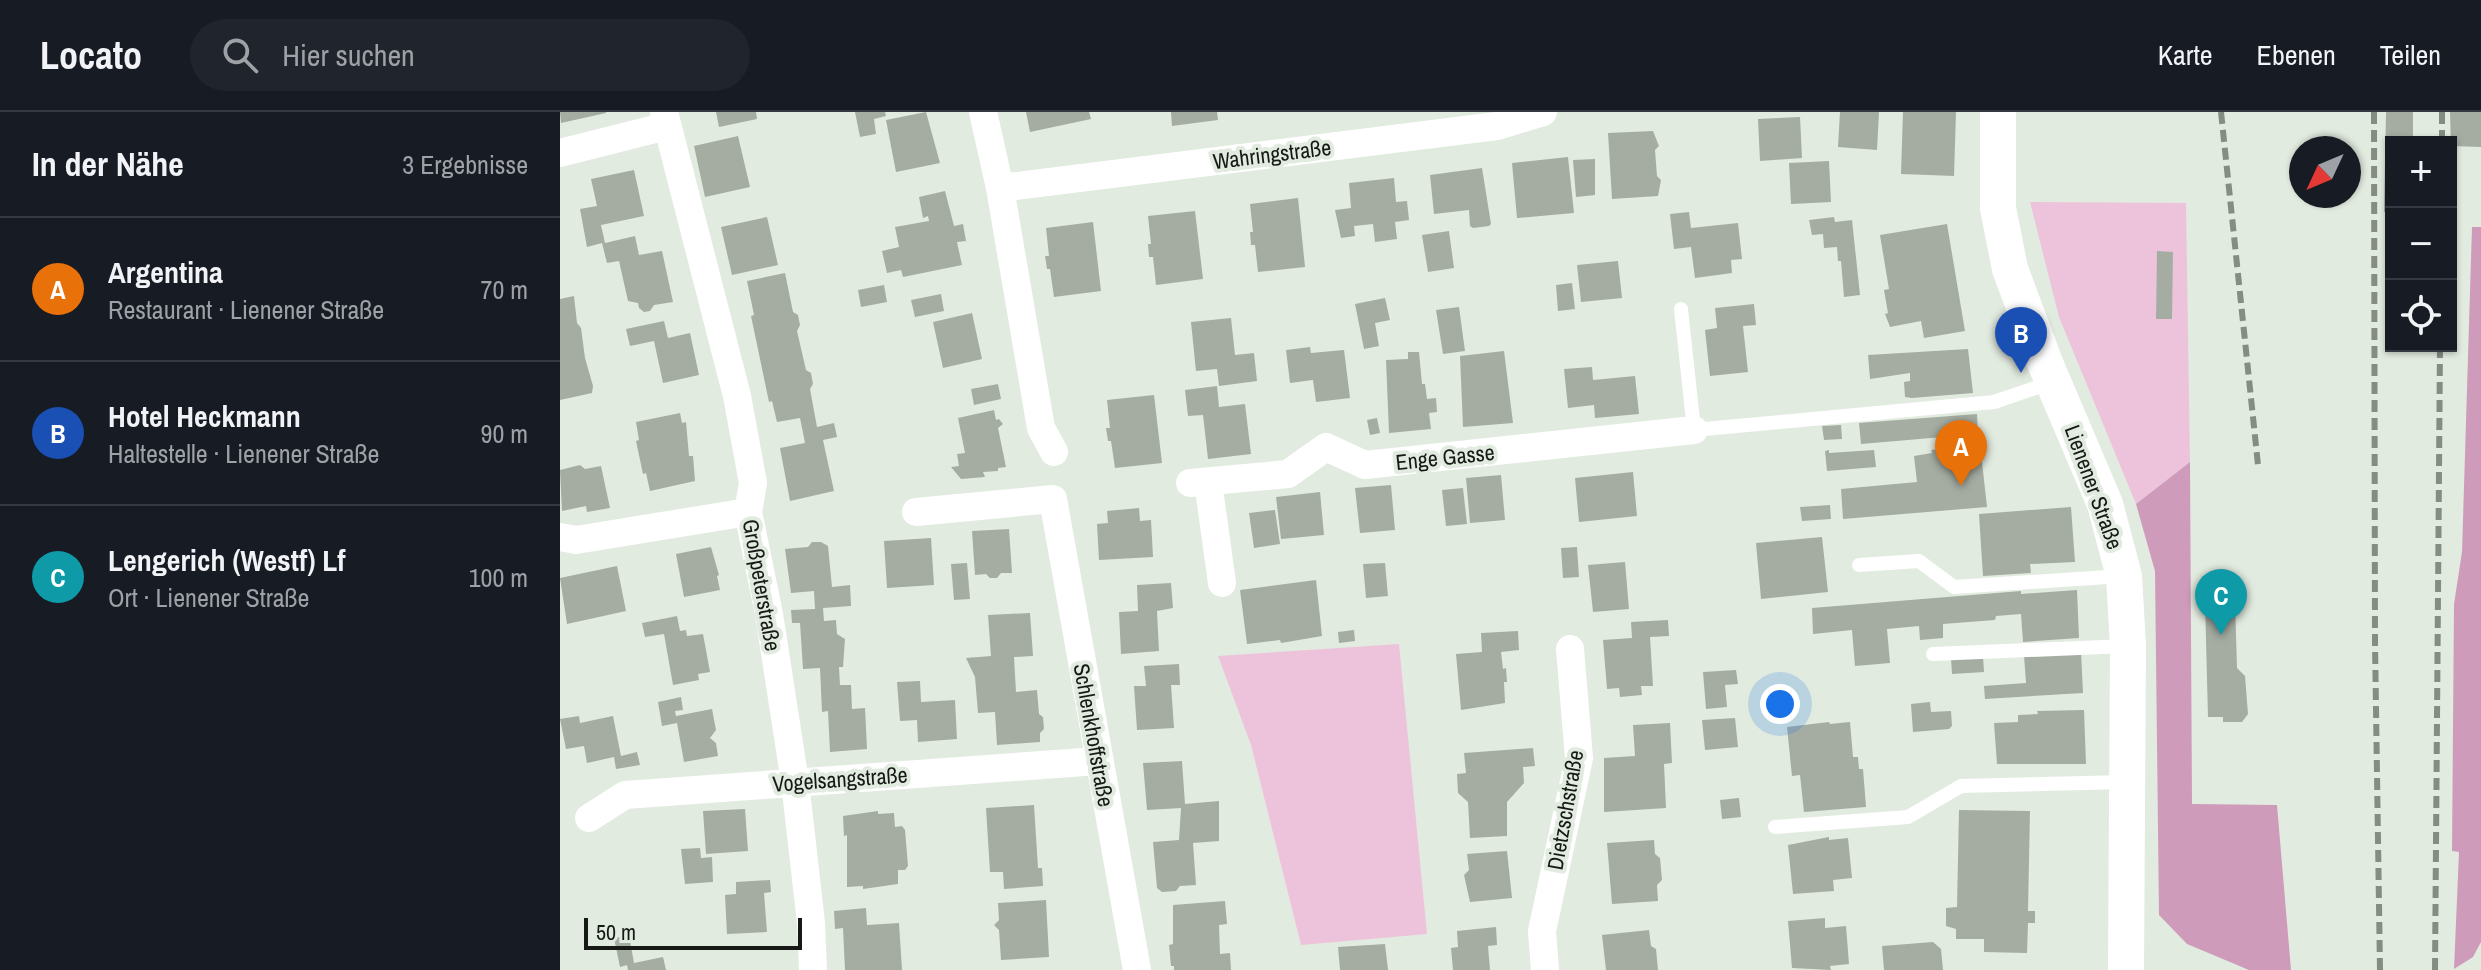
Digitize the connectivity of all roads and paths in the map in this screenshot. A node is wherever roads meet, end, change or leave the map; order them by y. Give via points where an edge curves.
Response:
1 (983, 112) edge
2 (1543, 112) edge
3 (1998, 112) edge
4 (666, 119) edge
5 (560, 153) edge
6 (1000, 188) junction
7 (1681, 309) dead end
8 (2053, 382) junction
9 (1694, 430) junction
10 (1054, 452) dead end
11 (748, 512) junction
12 (916, 512) dead end
13 (560, 537) edge
14 (1859, 565) dead end
15 (2124, 576) junction
16 (1222, 583) dead end
17 (2128, 646) junction
18 (1570, 649) dead end
19 (1933, 654) dead end
20 (1098, 761) junction
21 (795, 782) junction
22 (2126, 782) junction
23 (589, 818) dead end
24 (1775, 827) dead end
25 (813, 970) edge
26 (1137, 970) edge
27 (1545, 970) edge
28 (2126, 970) edge

1 - 6 street
2 - 6 street, Wahringstraße via 1497,126
3 - 8 street, Lienener Straße via 1998,208 2010,269
4 - 5 street
4 - 11 street, Großpeterstraße via 737,396 753,483
6 - 10 street via 1041,428
7 - 9 lane
8 - 9 lane, Enge Gasse via 1994,402
8 - 15 street, Lienener Straße via 2105,504
9 - 16 street, Enge Gasse via 1365,465 1326,447 1288,474 1199,483
11 - 13 street via 576,540
11 - 21 street, Großpeterstraße
12 - 20 street, Schlenkhoffstraße via 1053,499
14 - 15 lane via 1919,561 1954,587
15 - 17 street, Lienener Straße
17 - 19 lane
17 - 22 street, Lienener Straße
18 - 27 street, Dietzschstraße via 1579,758 1542,931
20 - 21 street, Vogelsangstraße
20 - 26 street, Schlenkhoffstraße
21 - 23 street, Vogelsangstraße via 625,795
21 - 25 street, Großpeterstraße
22 - 24 lane via 1961,786 1908,817
22 - 28 street, Lienener Straße

